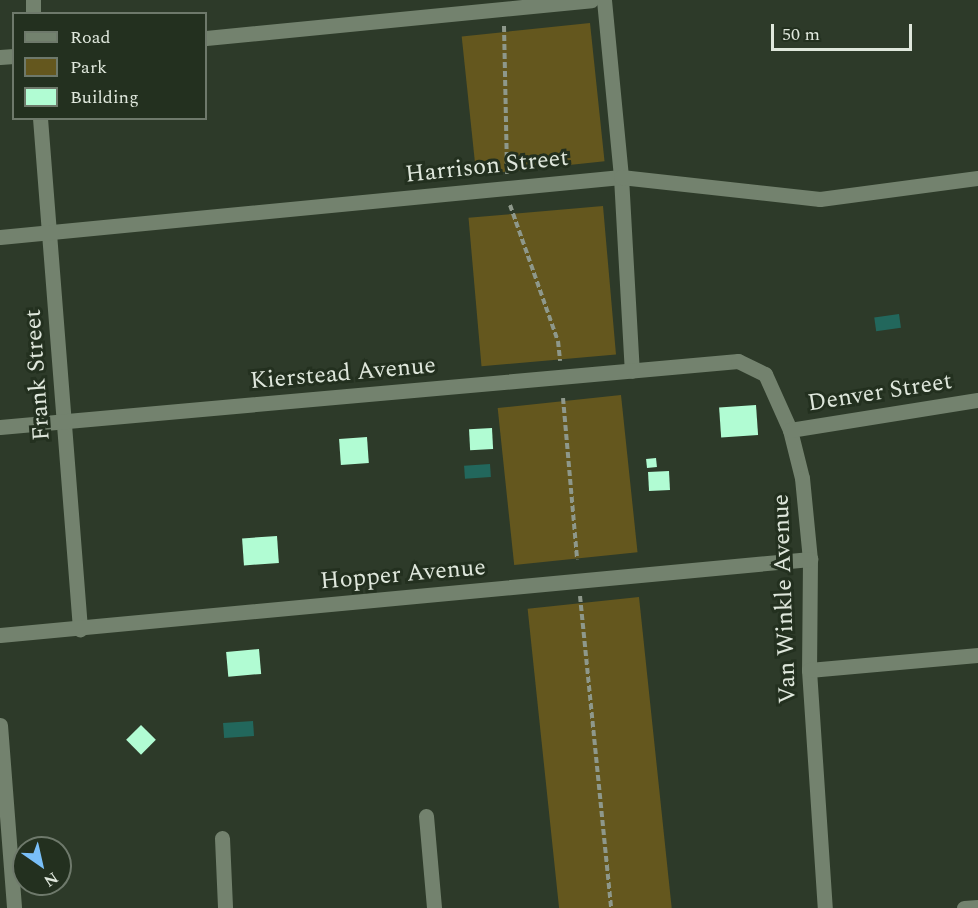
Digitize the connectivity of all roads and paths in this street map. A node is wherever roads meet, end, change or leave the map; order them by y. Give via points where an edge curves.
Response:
1 (591, 0) edge
2 (604, 0) edge
3 (504, 26) dead end
4 (207, 38) edge
5 (40, 120) edge
6 (507, 175) dead end
7 (621, 177) junction
8 (978, 178) edge
9 (510, 205) dead end
10 (49, 233) junction
11 (0, 237) edge
12 (560, 362) dead end
13 (689, 366) joint
14 (632, 371) junction
15 (562, 398) dead end
16 (978, 400) edge
17 (64, 421) junction
18 (0, 427) edge
19 (790, 430) junction
20 (577, 559) dead end
21 (810, 559) junction
22 (580, 596) dead end
23 (80, 629) junction
24 (0, 635) edge
25 (978, 656) edge
26 (809, 670) junction
27 (0, 725) edge
28 (426, 816) dead end
29 (222, 838) dead end
30 (978, 907) edge
31 (14, 908) edge
32 (225, 908) edge
33 (434, 908) edge
34 (611, 908) edge
35 (825, 908) edge
36 (963, 908) edge

1 - 4 street
2 - 7 street
3 - 6 path
5 - 10 street, Frank Street
7 - 8 street, Harrison Street via 820,199
7 - 10 street, Harrison Street
7 - 14 street
9 - 12 path via 558,341
10 - 11 street, Harrison Street
10 - 17 street, Frank Street
13 - 14 street, Kierstead Avenue
13 - 19 street, Van Winkle Avenue via 738,361 765,374
14 - 17 street, Kierstead Avenue
15 - 20 path
16 - 19 street, Denver Street
17 - 18 street, Kierstead Avenue
17 - 23 street, Frank Street
19 - 21 street, Van Winkle Avenue via 802,478
21 - 23 street, Hopper Avenue
21 - 26 street, Van Winkle Avenue
22 - 34 path
23 - 24 street, Hopper Avenue
25 - 26 street
26 - 35 street, Van Winkle Avenue
27 - 31 street
28 - 33 street
29 - 32 street
30 - 36 street

